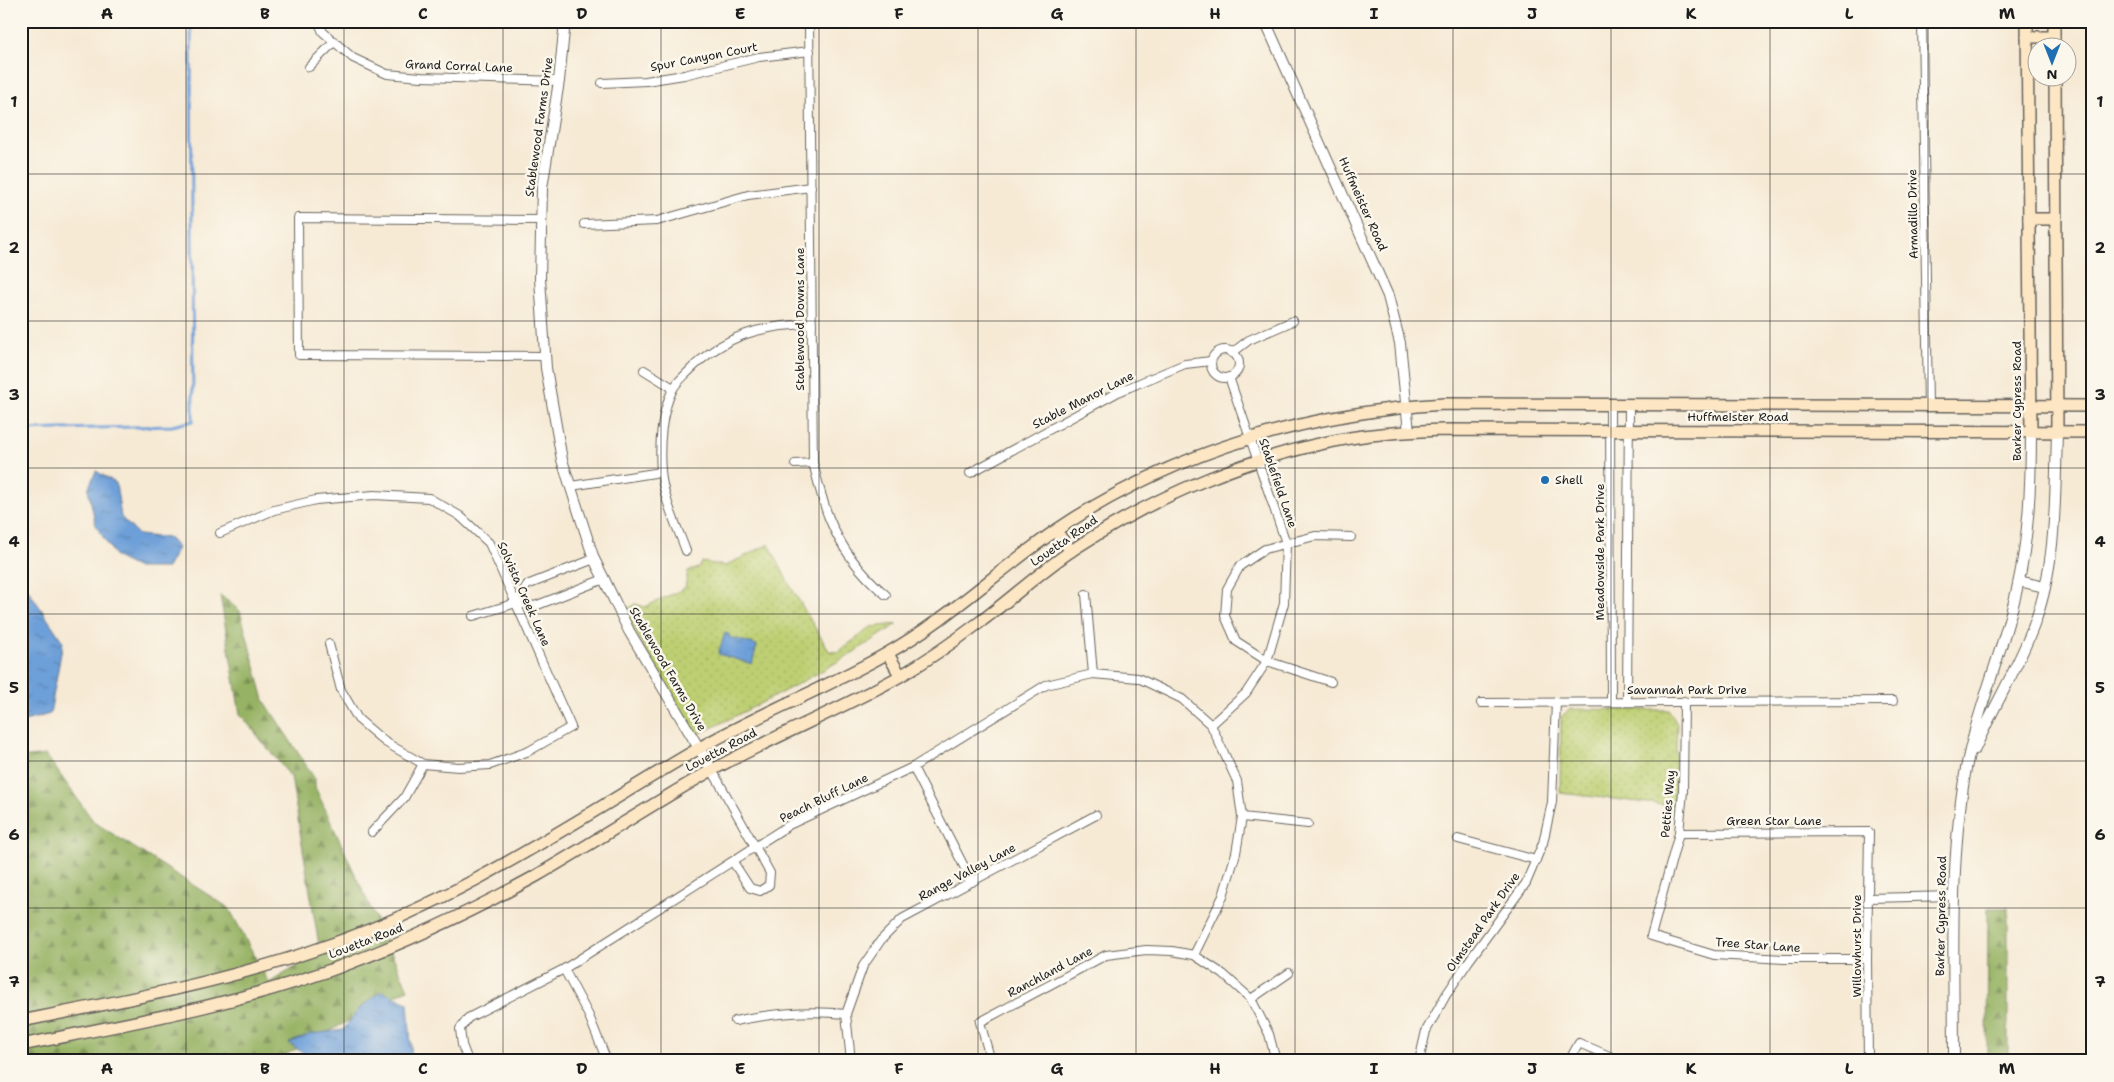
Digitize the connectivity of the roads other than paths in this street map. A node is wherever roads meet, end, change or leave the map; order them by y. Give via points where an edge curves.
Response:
1 (318, 21) edge
2 (565, 21) edge
3 (809, 21) edge
4 (1265, 21) edge
5 (1922, 21) edge
6 (2027, 21) edge
7 (2054, 21) edge
8 (2028, 37) junction
9 (2033, 38) edge
10 (2054, 38) edge
11 (334, 42) junction
12 (810, 51) junction
13 (309, 67) dead end
14 (559, 80) junction
15 (602, 83) dead end
16 (2055, 88) edge
17 (811, 187) junction
18 (2029, 219) junction
19 (2056, 219) junction
20 (541, 220) junction
21 (584, 224) dead end
22 (1293, 321) dead end
23 (812, 324) junction
24 (1232, 353) junction
25 (545, 356) junction
26 (1211, 361) junction
27 (644, 370) dead end
28 (1230, 377) junction
29 (673, 388) junction
30 (1610, 403) junction
31 (1629, 404) junction
32 (2031, 405) junction
33 (1407, 406) junction
34 (2057, 406) junction
35 (2093, 406) edge
36 (1928, 407) junction
37 (1610, 429) junction
38 (1628, 430) junction
39 (2030, 431) junction
40 (1409, 432) junction
41 (2057, 432) junction
42 (2093, 432) edge
43 (1250, 437) junction
44 (1258, 461) junction
45 (813, 463) junction
46 (794, 464) dead end
47 (661, 472) junction
48 (970, 473) dead end
49 (571, 486) junction
50 (1056, 530) junction
51 (220, 533) dead end
52 (1351, 537) dead end
53 (1286, 543) junction
54 (686, 551) dead end
55 (1071, 551) junction
56 (594, 558) junction
57 (1628, 561) junction
58 (1611, 562) junction
59 (604, 579) junction
60 (2019, 580) junction
61 (2044, 587) junction
62 (1086, 594) dead end
63 (886, 595) dead end
64 (516, 603) junction
65 (473, 616) dead end
66 (329, 644) dead end
67 (888, 654) junction
68 (1267, 662) junction
69 (1093, 674) junction
70 (900, 675) junction
71 (1331, 682) dead end
72 (1893, 700) dead end
73 (1684, 701) junction
74 (1556, 702) junction
75 (1611, 702) junction
76 (1627, 702) junction
77 (1481, 703) dead end
78 (1212, 725) junction
79 (700, 748) junction
80 (423, 764) junction
81 (913, 767) junction
82 (712, 770) junction
83 (1965, 773) junction
84 (1096, 815) dead end
85 (1242, 817) junction
86 (1308, 824) dead end
87 (372, 832) dead end
88 (1870, 832) joint
89 (1679, 833) junction
90 (1458, 839) dead end
91 (756, 846) junction
92 (1536, 860) junction
93 (733, 862) junction
94 (972, 882) junction
95 (1954, 896) junction
96 (1868, 898) junction
97 (1651, 936) joint
98 (1194, 955) junction
99 (1867, 958) junction
100 (564, 969) junction
101 (1289, 973) dead end
102 (1251, 999) junction
103 (846, 1014) junction
104 (21, 1021) edge
105 (735, 1021) dead end
106 (21, 1045) edge
107 (468, 1061) edge
108 (607, 1061) edge
109 (851, 1061) edge
110 (991, 1061) edge
111 (1276, 1061) edge
112 (1418, 1061) edge
113 (1569, 1061) edge
114 (1621, 1061) edge
115 (1868, 1061) edge
116 (1954, 1061) edge

1 - 11 street, Grand Corral Lane via 323,32
2 - 14 street, Stablewood Farms Drive
3 - 12 street, Stablewood Downs Lane
4 - 33 street, Huffmeister Road via 1388,296 1400,343
5 - 36 street, Armadillo Drive
6 - 8 main road, Barker Cypress Road
7 - 10 main road
8 - 9 main road
8 - 18 main road, Barker Cypress Road
11 - 13 street
11 - 14 street, Grand Corral Lane via 353,58 387,74
12 - 15 street, Spur Canyon Court via 759,57 646,81
12 - 17 street, Stablewood Downs Lane
14 - 20 street, Stablewood Farms Drive via 542,188
16 - 19 main road, Barker Cypress Road
17 - 21 street via 748,195 657,220
17 - 23 street, Stablewood Downs Lane
18 - 19 main road
18 - 32 main road, Barker Cypress Road
19 - 34 main road, Barker Cypress Road
20 - 25 street, Stablewood Farms Drive via 540,279
20 - 25 street via 298,218 299,355
22 - 24 street via 1249,340
23 - 29 street via 784,324 742,334 700,360
23 - 45 street, Stablewood Downs Lane
24 - 26 street via 1220,351
24 - 28 street via 1239,365
25 - 49 street, Stablewood Farms Drive via 562,460
26 - 28 street via 1214,374
26 - 48 street, Stable Manor Lane via 1185,364 1118,392
27 - 29 street
28 - 43 street, Stablefield Lane
29 - 47 street via 660,432
30 - 31 main road, Huffmeister Road
30 - 33 main road, Huffmeister Road
30 - 37 street, Meadowside Park Drive
31 - 36 main road, Huffmeister Road
31 - 38 street
32 - 34 main road, Huffmeister Road
32 - 36 main road, Huffmeister Road
32 - 39 main road, Barker Cypress Road
33 - 40 street, Huffmeister Road
33 - 43 main road, Louetta Road via 1347,414
34 - 35 main road, Huffmeister Road
34 - 41 main road, Barker Cypress Road
37 - 38 main road, Huffmeister Road
37 - 40 main road, Huffmeister Road
37 - 58 street, Meadowside Park Drive
38 - 39 main road, Huffmeister Road
38 - 57 street
39 - 41 main road, Huffmeister Road
39 - 60 street, Barker Cypress Road via 2028,520
40 - 44 main road, Louetta Road via 1351,438
41 - 42 main road, Huffmeister Road
41 - 61 street, Barker Cypress Road via 2052,541
43 - 44 street, Stablefield Lane
43 - 50 main road, Louetta Road via 1155,475 1106,499
44 - 53 street, Stablefield Lane
44 - 55 main road, Louetta Road via 1165,497 1118,521
45 - 46 street
45 - 63 street, Stablewood Downs Lane via 829,518 844,547 873,584
47 - 49 street
47 - 54 street
49 - 56 street, Stablewood Farms Drive
50 - 55 main road
50 - 67 main road, Louetta Road via 929,628
51 - 64 street, Solvista Creek Lane via 274,510 316,500 374,495 429,498 460,516 488,543
52 - 53 street via 1315,536
53 - 68 street, Stablefield Lane via 1284,603
53 - 68 street via 1265,549 1240,566 1227,590 1225,616 1236,641
55 - 70 main road, Louetta Road via 944,649
56 - 59 street, Stablewood Farms Drive
56 - 64 street via 527,585
57 - 58 street
57 - 76 street
58 - 75 street, Meadowside Park Drive
59 - 64 street via 535,606
59 - 79 street, Stablewood Farms Drive via 629,631
60 - 61 street
60 - 83 street, Barker Cypress Road via 1980,708
61 - 83 street, Barker Cypress Road via 2035,624
62 - 69 street
64 - 65 street
64 - 80 street, Solvista Creek Lane via 571,727 529,751 490,765
66 - 80 street via 341,690 358,719 385,742
67 - 70 main road
67 - 79 main road, Louetta Road
68 - 71 street
68 - 78 street, Stablefield Lane via 1246,693
69 - 78 street, Peach Bluff Lane via 1138,678 1182,699
69 - 81 street, Peach Bluff Lane via 1046,685
70 - 82 main road, Louetta Road
72 - 73 street, Savannah Park Drive
73 - 76 street, Savannah Park Drive
73 - 89 street, Petties Way
74 - 75 street, Savannah Park Drive
74 - 77 street, Savannah Park Drive
74 - 92 street, Olmstead Park Drive via 1552,802
75 - 76 street, Savannah Park Drive
78 - 85 street via 1237,781
79 - 82 street, Stablewood Farms Drive
79 - 104 main road, Louetta Road via 533,849 463,887 335,943 211,980
80 - 87 street via 404,798
81 - 91 street, Peach Bluff Lane via 790,825
81 - 94 street
82 - 91 street, Stablewood Farms Drive
82 - 106 main road, Louetta Road via 482,904 355,961 223,1002
83 - 95 street, Barker Cypress Road via 1957,833
84 - 94 street, Range Valley Lane
85 - 86 street
85 - 98 street via 1236,853 1223,896
88 - 89 street, Green Star Lane
88 - 96 street, Willowhurst Drive
89 - 97 street, Petties Way
90 - 92 street
91 - 93 street, Peach Bluff Lane
91 - 93 street, Stablewood Farms Drive via 770,874 769,885 760,891 750,888
92 - 112 street, Olmstead Park Drive via 1526,883 1446,995 1426,1031
93 - 100 street, Peach Bluff Lane
94 - 103 street, Range Valley Lane via 902,920 881,940 863,966
95 - 96 street
95 - 116 street, Barker Cypress Road
96 - 99 street, Willowhurst Drive
97 - 99 street, Tree Star Lane via 1714,955 1784,959
98 - 102 street via 1223,974
98 - 110 street, Ranchland Lane via 1146,950 1106,955 980,1022
99 - 115 street, Willowhurst Drive
100 - 107 street, Peach Bluff Lane via 468,1018 460,1029
100 - 108 street via 589,1016
101 - 102 street
102 - 111 street via 1268,1034
103 - 105 street via 789,1012
103 - 109 street
113 - 114 street via 1579,1043

